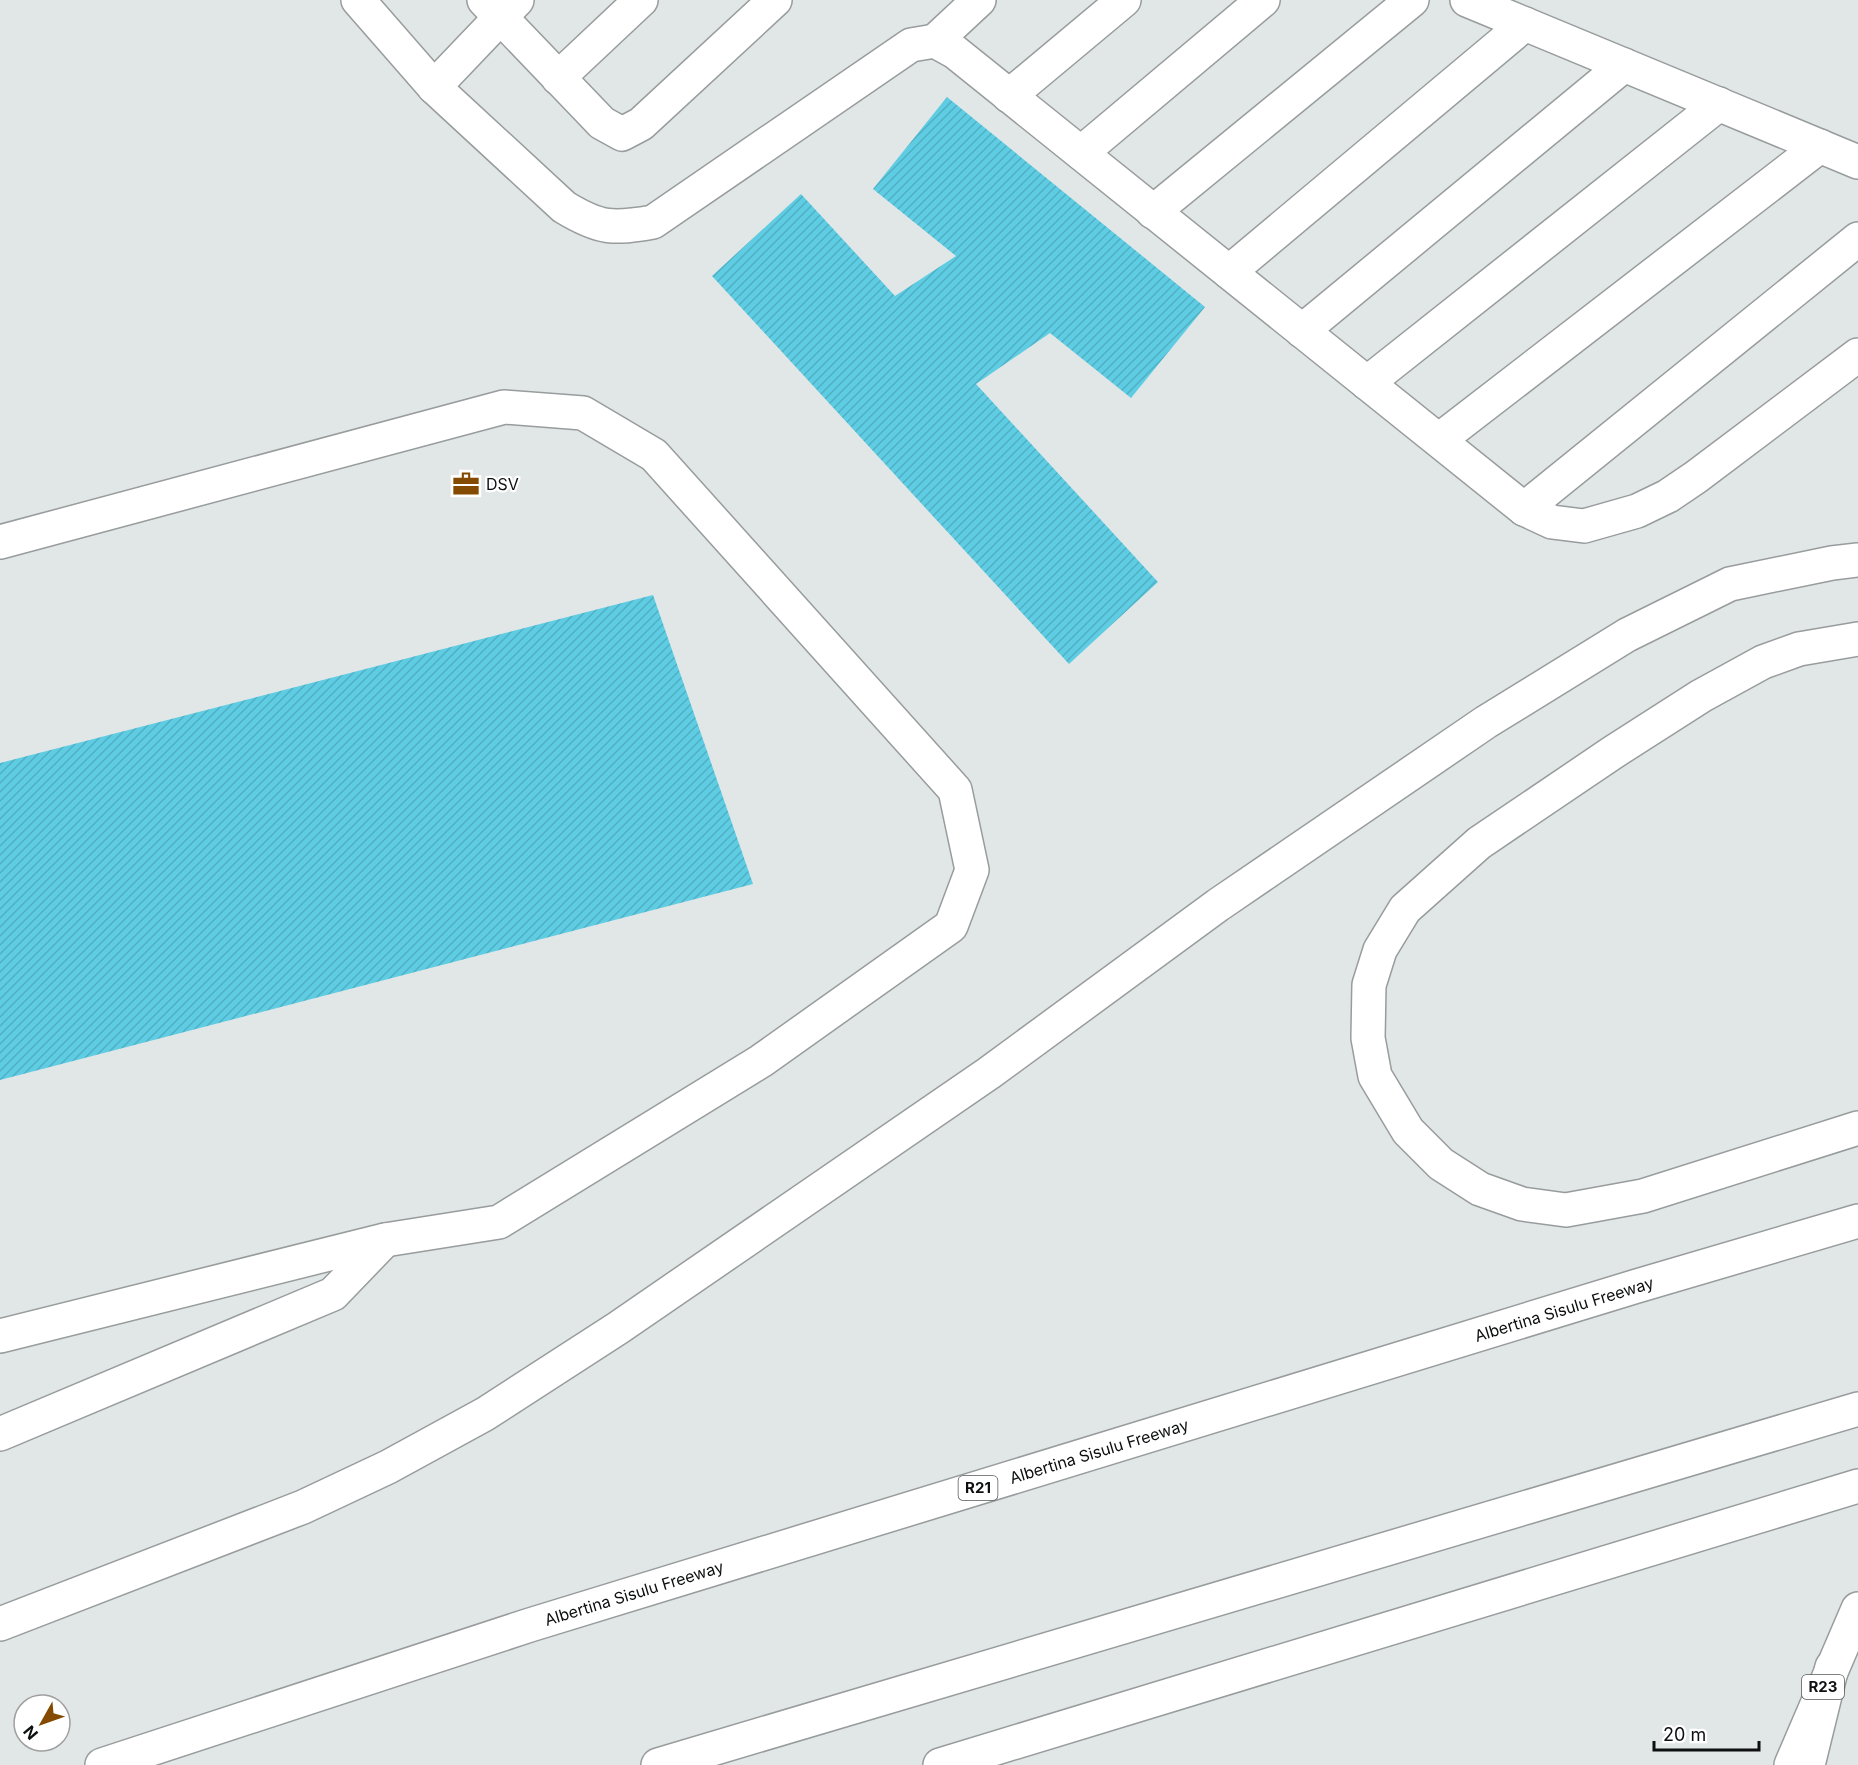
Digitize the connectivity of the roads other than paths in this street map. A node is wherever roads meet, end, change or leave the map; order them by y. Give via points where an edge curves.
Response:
1 (358, 0) edge
2 (641, 0) edge
3 (775, 0) edge
4 (979, 0) edge
5 (1124, 0) edge
6 (1263, 0) edge
7 (1412, 0) edge
8 (1467, 0) edge
9 (500, 6) edge
10 (1525, 24) junction
11 (935, 41) junction
12 (1624, 65) junction
13 (558, 78) junction
14 (434, 87) junction
15 (1009, 96) junction
16 (1719, 104) junction
17 (1820, 146) junction
18 (1081, 153) junction
19 (1858, 162) edge
20 (1154, 212) junction
21 (1858, 239) edge
22 (1229, 272) junction
23 (1302, 330) junction
24 (1858, 356) edge
25 (1366, 383) junction
26 (1438, 440) junction
27 (1524, 509) junction
28 (0, 542) edge
29 (1858, 560) edge
30 (1858, 639) edge
31 (1858, 1128) edge
32 (1858, 1221) edge
33 (385, 1240) junction
34 (0, 1336) edge
35 (1858, 1409) edge
36 (0, 1434) edge
37 (1858, 1486) edge
38 (1858, 1609) edge
39 (0, 1624) edge
40 (1832, 1667) junction
41 (102, 1765) edge
42 (658, 1765) edge
43 (940, 1765) edge
44 (1791, 1765) edge
45 (1808, 1765) edge

1 - 14 main road
2 - 13 main road
3 - 13 main road via 641,124 622,134 602,123
4 - 11 main road
5 - 15 main road
6 - 18 main road
7 - 20 main road
8 - 10 main road
9 - 13 main road
9 - 14 main road
10 - 12 main road
10 - 22 main road
11 - 14 main road via 911,45 653,222 621,228 589,222 564,207
11 - 15 main road via 955,52
12 - 16 main road
12 - 23 main road
15 - 18 main road
16 - 17 main road
16 - 25 main road
17 - 19 main road
17 - 26 main road
18 - 20 main road
20 - 22 main road
21 - 27 main road
22 - 23 main road
23 - 25 main road
24 - 27 main road via 1696,477 1637,511 1584,526 1552,522
25 - 26 main road
26 - 27 main road
28 - 33 main road via 504,407 583,413 654,455 955,790 972,870 951,926 761,1061 499,1221
29 - 39 main road via 1730,584 1627,635 1496,715 1218,905 980,1080 618,1328 484,1414 388,1467 303,1507
30 - 31 main road via 1799,649 1762,663 1631,740 1479,843 1405,909 1380,950 1369,986 1368,1038 1375,1076 1408,1131 1441,1164 1480,1188 1522,1204 1566,1209 1643,1196
32 - 41 main road, Albertina Sisulu Freeway / R21 via 530,1625
33 - 34 main road
33 - 36 main road via 333,1294
35 - 42 main road
37 - 43 main road
38 - 40 main road, R23
40 - 44 main road, R23
40 - 45 main road

